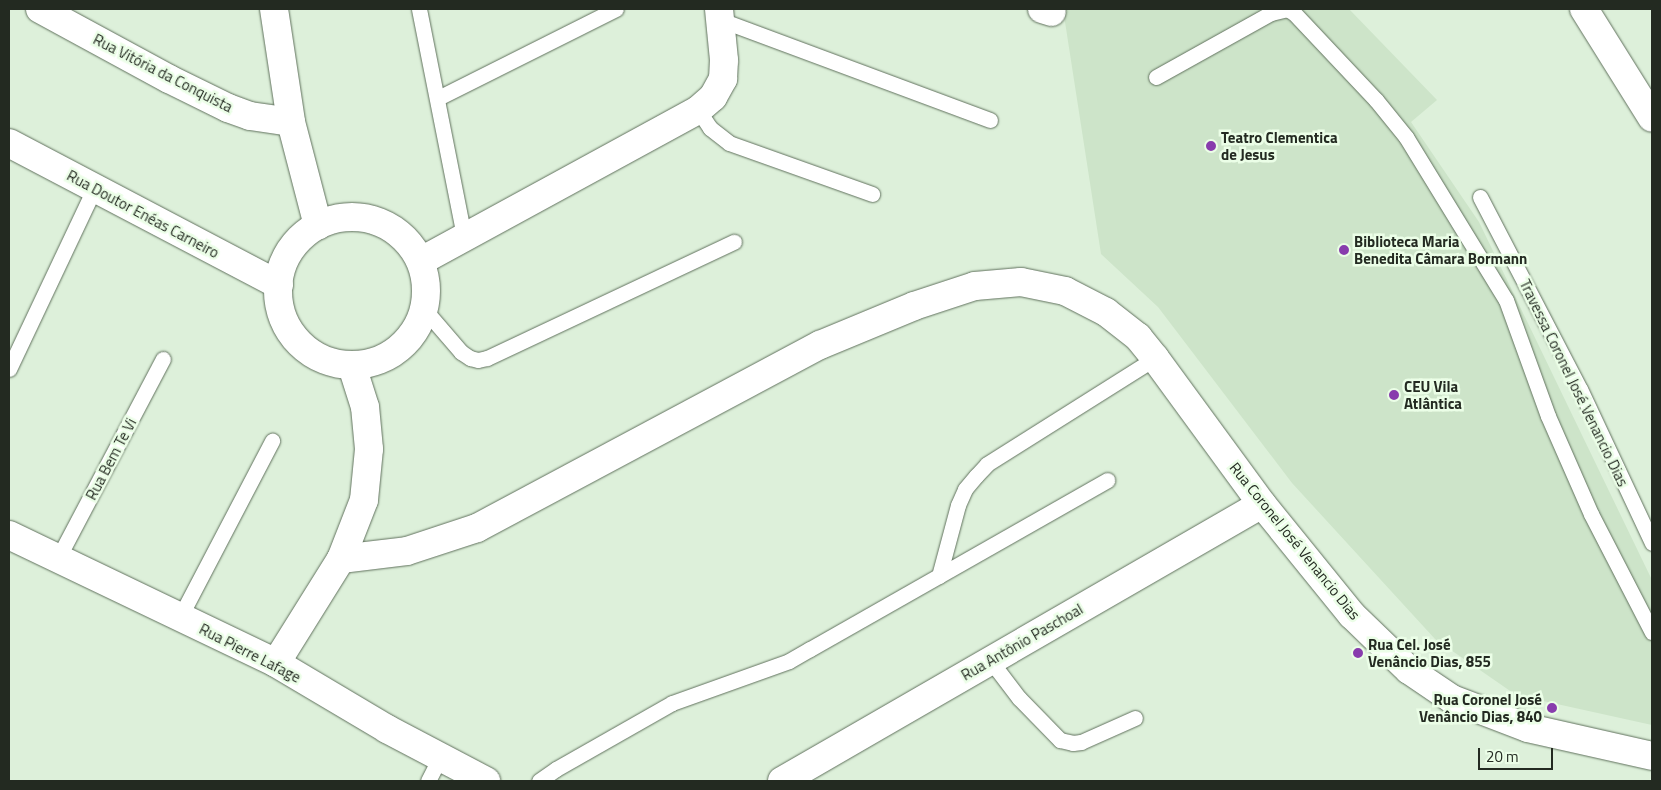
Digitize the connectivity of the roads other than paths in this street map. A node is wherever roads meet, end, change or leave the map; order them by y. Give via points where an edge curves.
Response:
1 (40, 9) edge
2 (274, 9) edge
3 (419, 9) edge
4 (616, 9) edge
5 (1584, 9) edge
6 (720, 15) edge
7 (1156, 77) dead end
8 (438, 98) junction
9 (698, 110) junction
10 (1652, 118) edge
11 (990, 120) dead end
12 (291, 122) junction
13 (9, 143) edge
14 (94, 189) junction
15 (872, 194) dead end
16 (1480, 197) dead end
17 (318, 226) junction
18 (464, 236) junction
19 (734, 242) dead end
20 (420, 261) junction
21 (278, 285) junction
22 (424, 309) junction
23 (1155, 358) junction
24 (163, 359) dead end
25 (352, 366) junction
26 (9, 370) edge
27 (272, 441) dead end
28 (1107, 480) dead end
29 (1262, 504) junction
30 (9, 535) edge
31 (1652, 543) edge
32 (58, 558) junction
33 (341, 559) junction
34 (938, 576) junction
35 (180, 617) junction
36 (1652, 632) edge
37 (990, 660) junction
38 (276, 663) junction
39 (1134, 718) dead end
40 (1652, 756) edge
41 (440, 757) junction
42 (428, 781) edge
43 (486, 781) edge
44 (539, 781) edge
45 (782, 781) edge

1 - 12 street, Rua Vitória da Conquista via 228,108 250,116
2 - 12 street
3 - 8 lane
4 - 8 lane
5 - 10 street
6 - 9 street via 723,79 713,97
6 - 11 lane
7 - 36 lane via 1271,13 1288,9 1376,100 1406,138 1506,300 1548,416 1591,514
8 - 18 lane
9 - 15 lane via 710,128 729,143
9 - 18 street
12 - 17 street
13 - 14 street, Rua Doutor Enéas Carneiro
14 - 21 street, Rua Doutor Enéas Carneiro
14 - 26 lane
16 - 31 lane, Travessa Coronel José Venancio Dias via 1580,389
17 - 20 street via 341,218 365,218 388,226 407,241
17 - 21 street via 298,241 284,261
18 - 20 street
19 - 22 lane via 482,359 470,358 461,352
20 - 22 street via 427,285
21 - 25 street via 280,310 290,332 307,350 328,362
22 - 25 street via 415,332 398,350 377,362
23 - 29 street, Rua Coronel José Venancio Dias
23 - 33 street, Rua Coronel José Venancio Dias via 1124,325 1065,291 1021,282 975,286 914,306 820,345 477,528 407,551
23 - 34 lane via 988,464 976,476 958,504
24 - 32 lane, Rua Bem Te Vi
25 - 33 street via 365,407 369,449 364,500
27 - 35 lane
28 - 34 lane
29 - 37 street, Rua Antônio Paschoal
29 - 40 street, Rua Coronel José Venancio Dias via 1352,615 1409,670 1452,699 1528,728
30 - 32 street, Rua Pierre Lafage
32 - 35 street, Rua Pierre Lafage
33 - 38 street
34 - 44 lane via 789,661 672,703
35 - 38 street, Rua Pierre Lafage
37 - 39 lane via 1019,698 1055,737 1065,742 1081,742
37 - 45 street, Rua Antônio Paschoal
38 - 41 street, Rua Pierre Lafage
41 - 42 lane
41 - 43 street, Rua Pierre Lafage

